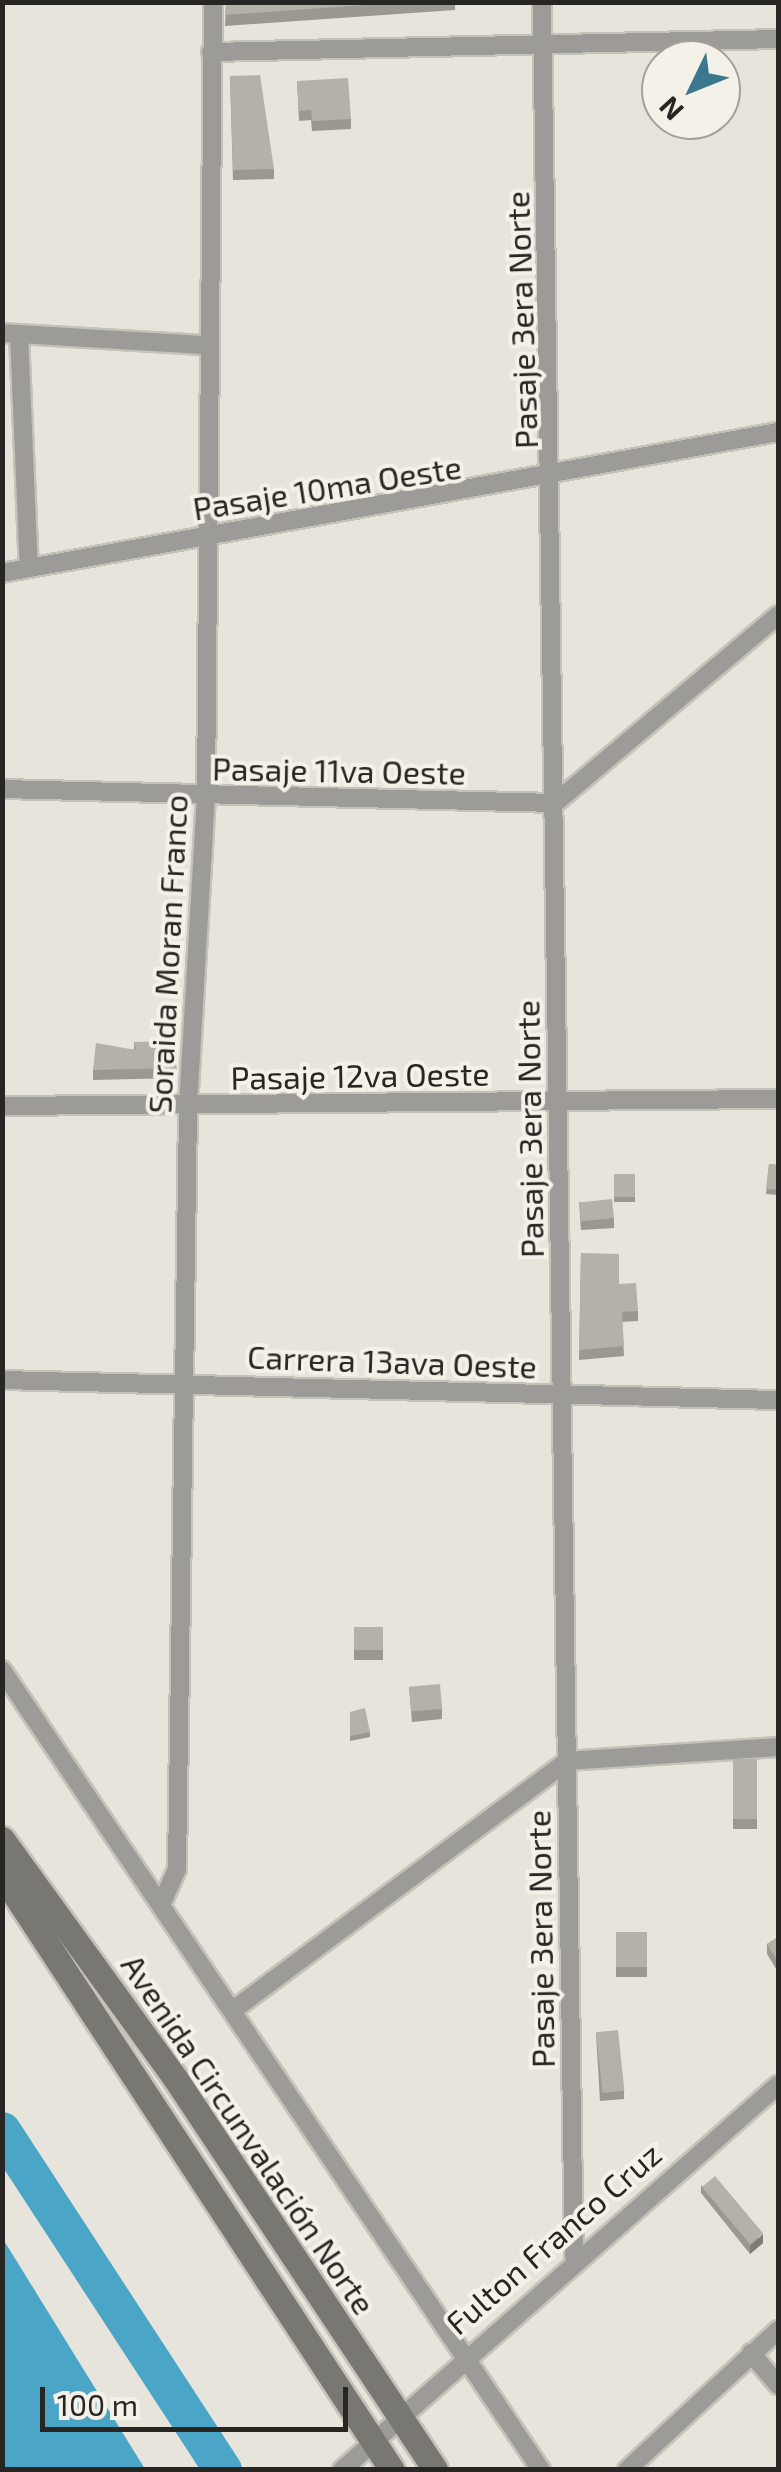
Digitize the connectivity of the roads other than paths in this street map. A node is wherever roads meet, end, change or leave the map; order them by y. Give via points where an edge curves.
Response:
1 (213, 2) edge
2 (542, 2) edge
3 (778, 39) edge
4 (544, 51) junction
5 (211, 52) junction
6 (11, 333) edge
7 (207, 345) junction
8 (778, 432) edge
9 (555, 480) junction
10 (202, 537) junction
11 (28, 568) junction
12 (2, 574) edge
13 (778, 615) edge
14 (2, 789) edge
15 (206, 798) junction
16 (555, 803) junction
17 (778, 1100) edge
18 (559, 1103) junction
19 (2, 1106) edge
20 (188, 1106) junction
21 (2, 1380) edge
22 (188, 1383) junction
23 (563, 1398) junction
24 (778, 1400) edge
25 (2, 1670) edge
26 (778, 1746) edge
27 (568, 1760) junction
28 (2, 1839) edge
29 (2, 1875) edge
30 (161, 1904) junction
31 (79, 1962) junction
32 (236, 2008) junction
33 (778, 2084) edge
34 (574, 2256) junction
35 (778, 2330) edge
36 (467, 2353) junction
37 (751, 2353) junction
38 (778, 2385) edge
39 (399, 2414) junction
40 (372, 2441) junction
41 (342, 2470) edge
42 (392, 2470) edge
43 (435, 2470) edge
44 (540, 2470) edge
45 (627, 2470) edge

1 - 5 street, Soraida Moran Franco
2 - 4 street, Pasaje 3era Norte
3 - 4 street
4 - 5 street
4 - 9 street, Pasaje 3era Norte
5 - 7 street, Soraida Moran Franco
6 - 7 street
6 - 11 street
7 - 10 street, Soraida Moran Franco
8 - 9 street, Pasaje 10ma Oeste
9 - 10 street, Pasaje 10ma Oeste
9 - 16 street, Pasaje 3era Norte
10 - 11 street, Pasaje 10ma Oeste
10 - 15 street, Soraida Moran Franco
11 - 12 street, Pasaje 10ma Oeste
13 - 16 street
14 - 15 street, Pasaje 11va Oeste
15 - 16 street, Pasaje 11va Oeste
15 - 20 street, Soraida Moran Franco
16 - 18 street, Pasaje 3era Norte
17 - 18 street, Pasaje 12va Oeste
18 - 20 street, Pasaje 12va Oeste
18 - 23 street, Pasaje 3era Norte
19 - 20 street, Pasaje 12va Oeste
20 - 22 street, Soraida Moran Franco
21 - 22 street, Carrera 13ava Oeste
22 - 23 street, Carrera 13ava Oeste
22 - 30 street, Soraida Moran Franco via 177,1869
23 - 24 street, Carrera 13ava Oeste
23 - 27 street, Pasaje 3era Norte
25 - 30 street
26 - 27 street
27 - 32 street
27 - 34 street, Pasaje 3era Norte
28 - 31 main road, Avenida Circunvalación Norte
29 - 31 main road, Avenida Circunvalación Norte
30 - 32 street
31 - 39 main road, Avenida Circunvalación Norte
31 - 40 main road, Avenida Circunvalación Norte
32 - 36 street
33 - 34 street, Fulton Franco Cruz
34 - 36 street, Fulton Franco Cruz
35 - 37 street
36 - 39 street, Fulton Franco Cruz
36 - 44 street
37 - 38 street
37 - 45 street
39 - 40 street, Fulton Franco Cruz
39 - 43 main road, Avenida Circunvalación Norte
40 - 41 street, Fulton Franco Cruz
40 - 42 main road, Avenida Circunvalación Norte

